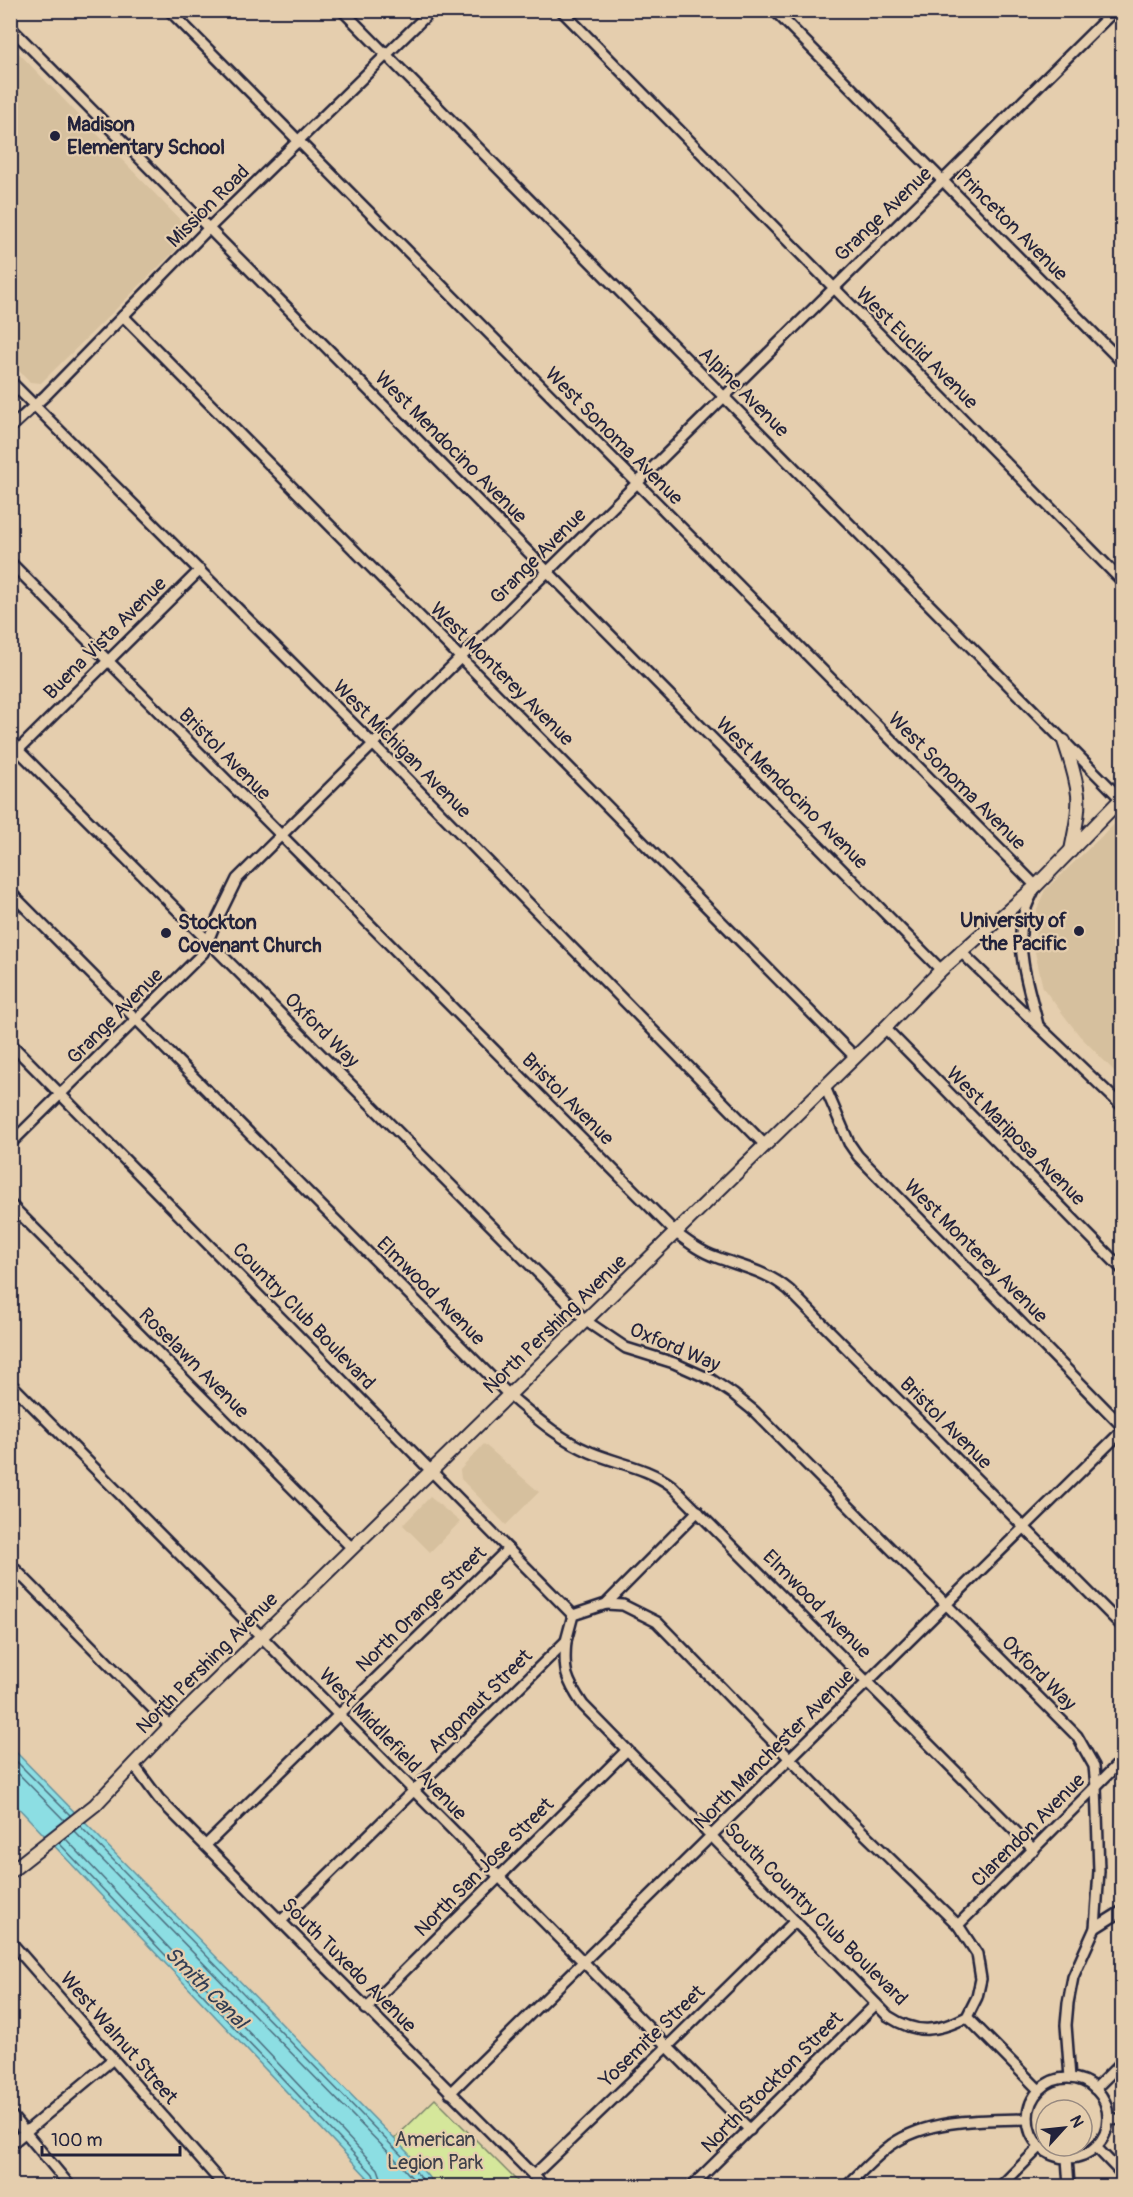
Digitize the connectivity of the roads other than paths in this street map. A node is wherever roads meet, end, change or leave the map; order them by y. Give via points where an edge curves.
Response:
1 (169, 10) edge
2 (342, 10) edge
3 (432, 10) edge
4 (561, 10) edge
5 (774, 10) edge
6 (1115, 10) edge
7 (10, 27) edge
8 (387, 56) junction
9 (298, 143) junction
10 (943, 180) junction
11 (210, 228) junction
12 (833, 288) junction
13 (123, 316) junction
14 (1122, 362) edge
15 (10, 381) edge
16 (724, 397) junction
17 (35, 405) junction
18 (10, 428) edge
19 (636, 484) junction
20 (10, 562) edge
21 (200, 570) junction
22 (548, 571) junction
23 (1122, 581) edge
24 (460, 658) junction
25 (108, 661) junction
26 (1064, 741) junction
27 (10, 742) edge
28 (373, 744) junction
29 (18, 750) junction
30 (10, 758) edge
31 (1122, 799) edge
32 (280, 836) junction
33 (1071, 851) junction
34 (1036, 886) junction
35 (10, 892) edge
36 (208, 940) junction
37 (960, 951) junction
38 (940, 970) junction
39 (136, 1019) junction
40 (1038, 1025) junction
41 (885, 1028) junction
42 (10, 1043) edge
43 (855, 1058) junction
44 (825, 1087) junction
45 (61, 1094) junction
46 (1122, 1106) edge
47 (10, 1144) edge
48 (765, 1145) junction
49 (10, 1204) edge
50 (676, 1233) junction
51 (1122, 1269) edge
52 (586, 1321) junction
53 (10, 1383) edge
54 (510, 1396) junction
55 (1122, 1426) edge
56 (1122, 1431) edge
57 (432, 1472) junction
58 (698, 1510) junction
59 (1024, 1527) junction
60 (352, 1548) junction
61 (508, 1549) junction
62 (10, 1564) edge
63 (606, 1604) junction
64 (946, 1605) junction
65 (573, 1615) junction
66 (1122, 1626) edge
67 (262, 1636) junction
68 (566, 1641) junction
69 (868, 1681) junction
70 (338, 1715) junction
71 (170, 1726) junction
72 (627, 1750) junction
73 (790, 1758) junction
74 (1122, 1760) edge
75 (133, 1764) junction
76 (1096, 1786) junction
77 (414, 1792) junction
78 (712, 1835) junction
79 (206, 1845) junction
80 (1034, 1850) junction
81 (10, 1872) edge
82 (498, 1878) junction
83 (1122, 1911) edge
84 (795, 1921) junction
85 (281, 1922) junction
86 (958, 1925) junction
87 (1095, 1928) junction
88 (10, 1941) edge
89 (582, 1963) junction
90 (876, 2004) junction
91 (366, 2008) junction
92 (967, 2017) junction
93 (666, 2048) junction
94 (113, 2059) junction
95 (1122, 2062) edge
96 (1071, 2078) junction
97 (1095, 2089) junction
98 (1040, 2090) junction
99 (450, 2093) junction
100 (10, 2114) edge
101 (1108, 2118) junction
102 (1028, 2120) junction
103 (1122, 2120) edge
104 (750, 2130) junction
105 (26, 2132) junction
106 (1034, 2139) edge
107 (10, 2145) edge
108 (1096, 2147) joint
109 (1034, 2153) edge
110 (1067, 2158) edge
111 (1122, 2174) edge
112 (533, 2176) junction
113 (70, 2187) edge
114 (224, 2187) edge
115 (544, 2187) edge
116 (692, 2187) edge
117 (847, 2187) edge
118 (1001, 2187) edge
119 (1069, 2187) edge

1 - 9 street, West Sonoma Avenue
2 - 8 street, Alpine Avenue
3 - 8 street, Mission Road
4 - 12 street, West Euclid Avenue
5 - 10 street, Princeton Avenue
6 - 10 street, Grange Avenue
7 - 11 street, West Mendocino Avenue
8 - 9 street, Mission Road
8 - 16 street, Alpine Avenue
9 - 11 street, Mission Road
9 - 19 street, West Sonoma Avenue
10 - 12 street, Grange Avenue
10 - 14 street, Princeton Avenue
11 - 13 street, Mission Road
11 - 22 street, West Mendocino Avenue
12 - 16 street, Grange Avenue
12 - 23 street, West Euclid Avenue
13 - 17 street, Mission Road
13 - 24 street, West Monterey Avenue
15 - 17 street, West Michigan Avenue
16 - 19 street, Grange Avenue
16 - 26 street, Alpine Avenue
17 - 18 street, Mission Road
17 - 21 street, West Michigan Avenue
19 - 22 street, Grange Avenue
19 - 34 street, West Sonoma Avenue
20 - 25 street, Bristol Avenue
21 - 25 street, Buena Vista Avenue
21 - 28 street, West Michigan Avenue
22 - 24 street, Grange Avenue
22 - 38 street, West Mendocino Avenue
24 - 28 street, Grange Avenue
24 - 43 street, West Monterey Avenue
25 - 29 street, Buena Vista Avenue
25 - 32 street, Bristol Avenue
26 - 31 street, Alpine Avenue
26 - 33 main road via 1078,796
27 - 29 street, Oxford Way
28 - 32 street, Grange Avenue
28 - 48 street, West Michigan Avenue
29 - 30 street, Buena Vista Avenue
29 - 36 street, Oxford Way
31 - 33 main road, North Pershing Avenue
32 - 36 street, Grange Avenue via 237,879
32 - 50 street, Bristol Avenue
33 - 34 main road, North Pershing Avenue
34 - 37 main road, North Pershing Avenue
34 - 40 street via 1022,920 1022,947
35 - 39 street, Elmwood Avenue
36 - 39 street, Grange Avenue via 203,953
36 - 52 street, Oxford Way
37 - 38 main road, North Pershing Avenue
37 - 40 street
38 - 41 main road, North Pershing Avenue
39 - 45 street, Grange Avenue
39 - 54 street, Elmwood Avenue
40 - 46 street
41 - 43 main road, North Pershing Avenue
41 - 51 street, West Mariposa Avenue
42 - 45 street, Country Club Boulevard
43 - 44 main road, North Pershing Avenue
44 - 48 main road, North Pershing Avenue
44 - 55 street, West Monterey Avenue via 849,1143 865,1165
45 - 47 street, Grange Avenue
45 - 57 street, Country Club Boulevard
48 - 50 main road, North Pershing Avenue
49 - 60 street, Roselawn Avenue
50 - 52 main road, North Pershing Avenue
50 - 59 street, Bristol Avenue via 714,1257 755,1269 782,1284
52 - 54 main road, North Pershing Avenue
52 - 64 street, Oxford Way via 626,1348 691,1370 733,1394
53 - 67 street, West Middlefield Avenue
54 - 57 main road, North Pershing Avenue
54 - 58 street, Elmwood Avenue via 574,1445 647,1470
56 - 59 street, North Manchester Avenue
57 - 60 main road, North Pershing Avenue
57 - 61 street, Country Club Boulevard
58 - 63 street
58 - 69 street, Elmwood Avenue
59 - 64 street, North Manchester Avenue
59 - 66 street, Bristol Avenue
60 - 67 main road, North Pershing Avenue
61 - 65 street, Country Club Boulevard
61 - 70 street, North Orange Street
62 - 71 street
63 - 65 street
63 - 73 street via 622,1605 657,1622
64 - 69 street, North Manchester Avenue
64 - 76 street, Oxford Way via 1077,1736 1094,1766
65 - 68 street
67 - 70 street, West Middlefield Avenue
67 - 71 main road, North Pershing Avenue
68 - 72 street, South Country Club Boulevard via 564,1663 569,1684 583,1705
68 - 77 street, Argonaut Street
69 - 73 street, North Manchester Avenue
69 - 80 street, Elmwood Avenue
70 - 77 street, West Middlefield Avenue
70 - 79 street, North Orange Street
71 - 75 main road, North Pershing Avenue
72 - 78 street, South Country Club Boulevard
72 - 82 street, North San Jose Street
73 - 78 street, North Manchester Avenue
73 - 86 street
74 - 76 street, Clarendon Avenue
75 - 79 street, South Tuxedo Avenue via 159,1799
75 - 81 main road, North Pershing Avenue via 84,1815
76 - 80 street, Clarendon Avenue
76 - 87 street, Oxford Way via 1100,1870
77 - 82 street, West Middlefield Avenue
77 - 85 street, Argonaut Street
78 - 84 street, South Country Club Boulevard
78 - 89 street, North Manchester Avenue
79 - 85 street, South Tuxedo Avenue
80 - 86 street, Clarendon Avenue
82 - 89 street, West Middlefield Avenue
82 - 91 street, North San Jose Street
83 - 87 street
84 - 90 street, South Country Club Boulevard
84 - 93 street, Yosemite Street
85 - 91 street, South Tuxedo Avenue
86 - 92 street via 977,1954 981,1979 978,1997
87 - 96 street, Oxford Way via 1073,1977 1068,2003
88 - 94 street, West Walnut Street
89 - 93 street, West Middlefield Avenue
89 - 99 street, North Manchester Avenue
90 - 92 street, South Country Club Boulevard via 888,2016 911,2028 937,2029
90 - 104 street, North Stockton Street
91 - 99 street, South Tuxedo Avenue
92 - 98 street
93 - 104 street, West Middlefield Avenue
93 - 112 street, Yosemite Street
94 - 105 street
94 - 114 street, West Walnut Street
95 - 97 street
96 - 97 street
96 - 98 street via 1054,2080
97 - 101 street via 1104,2101
98 - 102 street
99 - 112 street, South Tuxedo Avenue
100 - 105 street
101 - 103 street
101 - 108 street
102 - 106 street
102 - 117 street via 974,2121 913,2133 892,2144
104 - 116 street, North Stockton Street
105 - 107 street
105 - 113 street
108 - 111 street
109 - 118 street
110 - 119 street
112 - 115 street, South Tuxedo Avenue

